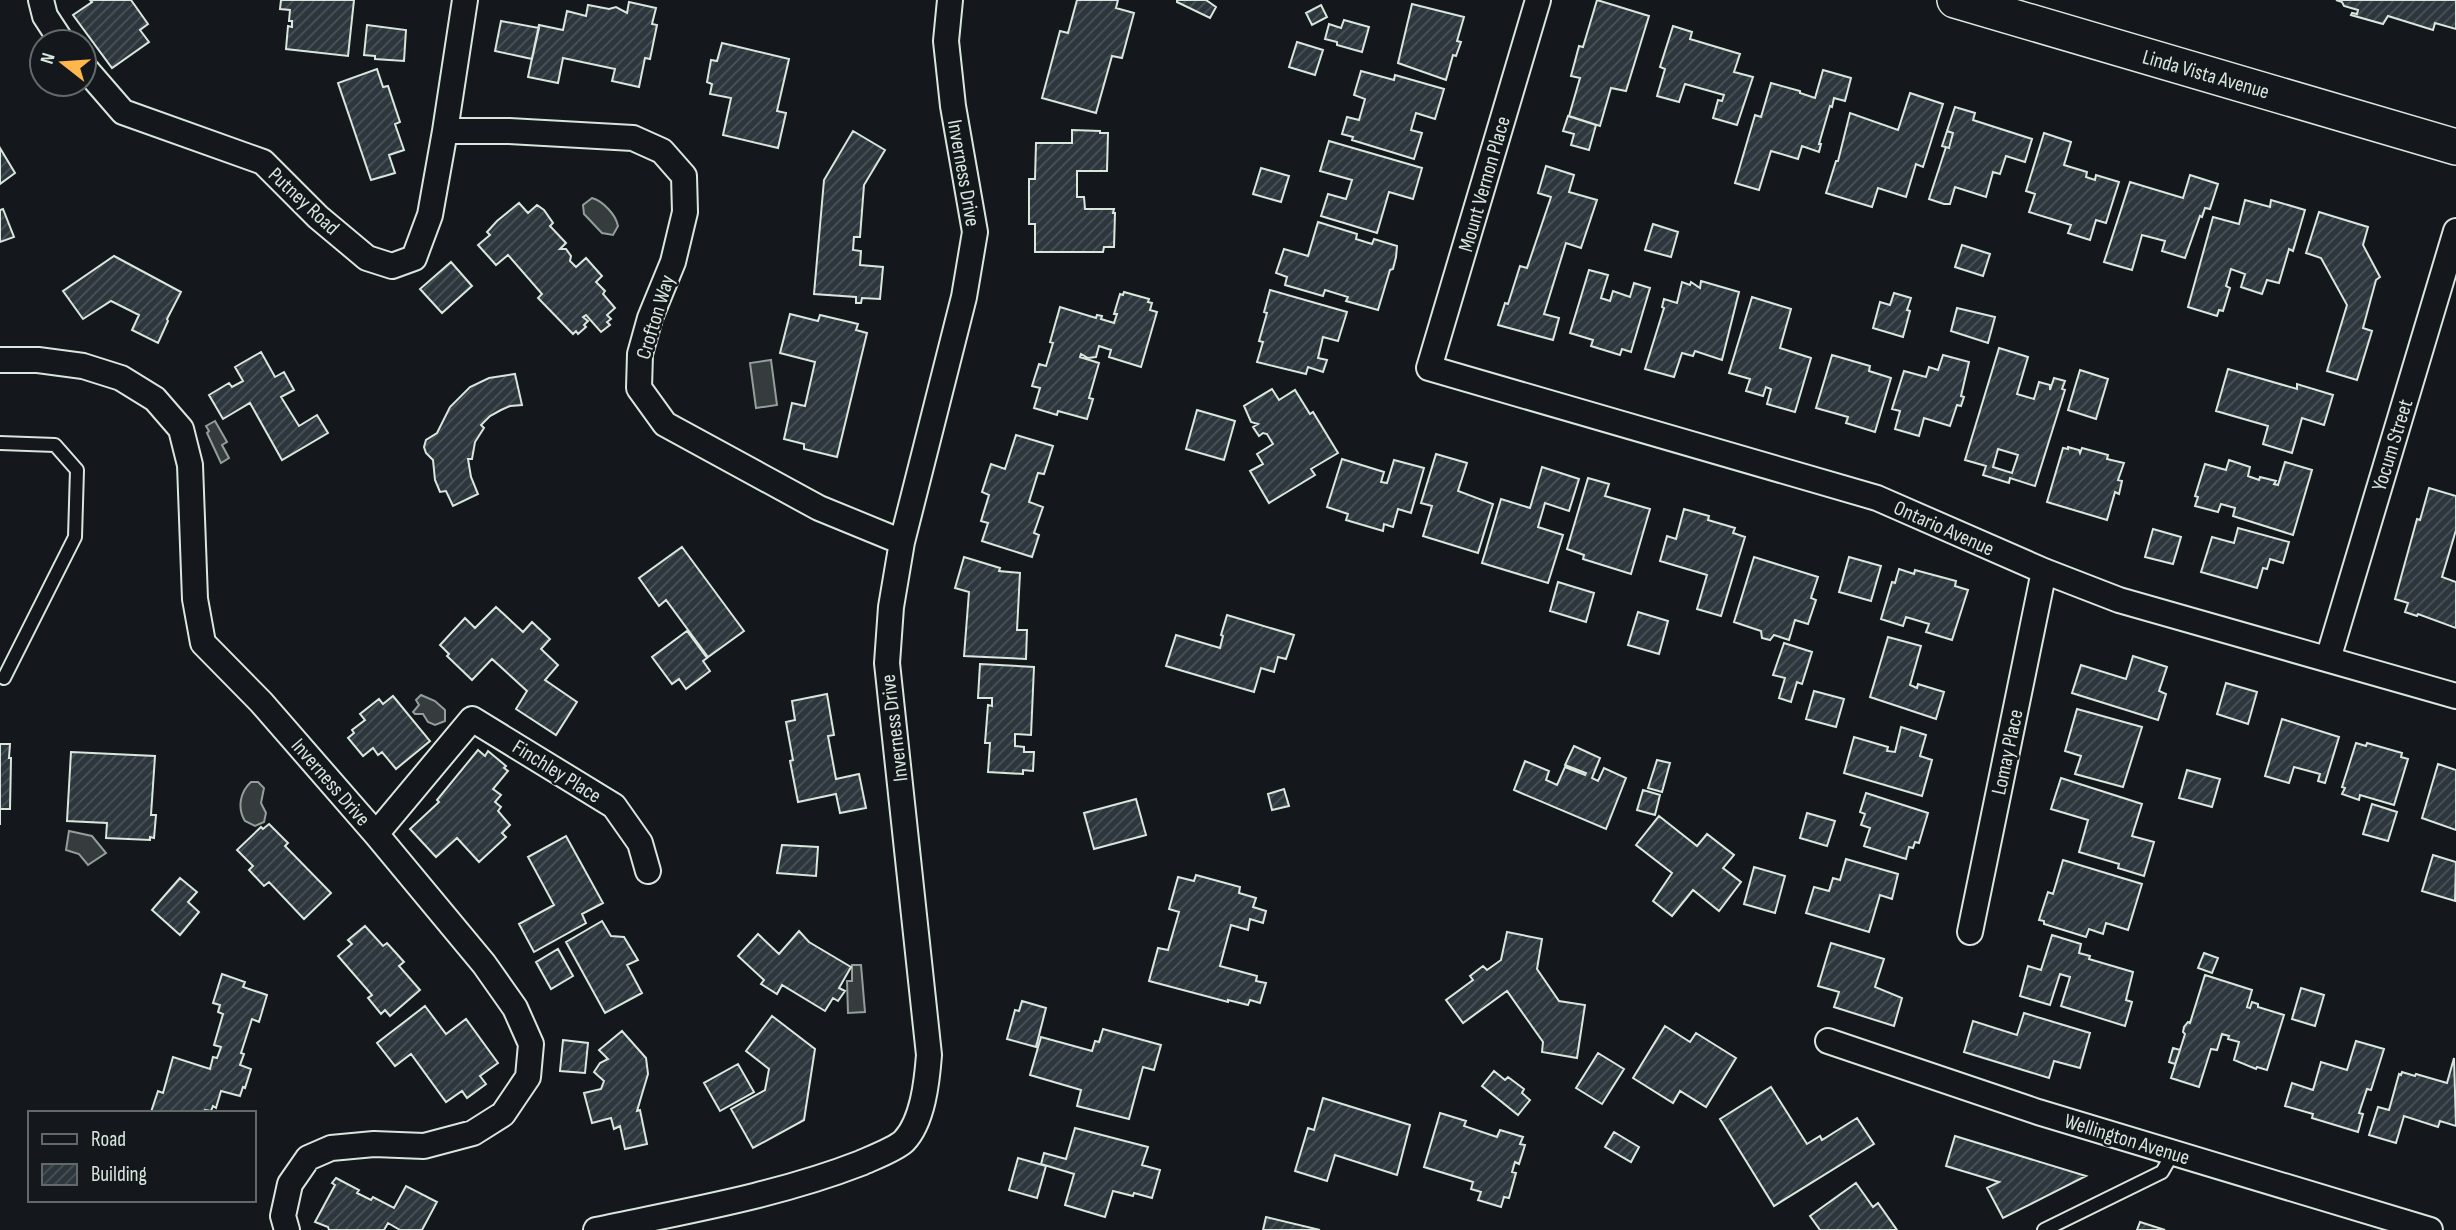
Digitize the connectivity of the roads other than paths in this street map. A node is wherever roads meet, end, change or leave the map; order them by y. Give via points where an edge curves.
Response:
1 (41, 0) edge
2 (465, 0) edge
3 (950, 0) edge
4 (1538, 0) edge
5 (1969, 2) edge
6 (53, 28) edge
7 (98, 83) edge
8 (453, 132) junction
9 (2456, 147) edge
10 (2456, 231) edge
11 (0, 360) edge
12 (1429, 369) joint
13 (0, 443) edge
14 (902, 542) junction
15 (2044, 571) junction
16 (2328, 659) junction
17 (4, 678) dead end
18 (2456, 696) edge
19 (376, 834) junction
20 (648, 872) dead end
21 (1970, 932) dead end
22 (1828, 1041) dead end
23 (2173, 1153) junction
24 (287, 1230) edge
25 (596, 1230) edge
26 (2044, 1230) edge
27 (2430, 1230) edge

1 - 6 street
2 - 8 street, Putney Road
3 - 14 street, Inverness Drive via 946,41 951,94 975,232 964,298
4 - 12 street, Mount Vernon Place
5 - 9 main road, Linda Vista Avenue
7 - 8 street, Putney Road via 123,112 263,162 367,258 392,266 414,258
8 - 14 street, Crofton Way via 633,138 662,151 684,176 685,212 673,262 640,354 639,388 665,424 819,508
10 - 16 street, Yocum Street
11 - 19 street, Inverness Drive via 83,366 121,378 155,400 181,429 190,465 194,587 203,643
12 - 15 street, Ontario Avenue via 1877,498
13 - 17 lane via 55,445 78,470 75,537
14 - 25 street, Inverness Drive via 887,663 929,1055 917,1118 903,1142 824,1177
15 - 16 street, Ontario Avenue via 2119,600
15 - 21 street, Lomay Place
16 - 18 street, Ontario Avenue
19 - 20 street, Finchley Place via 472,719 614,806 640,843
19 - 24 street, Inverness Drive via 515,1008 531,1044 528,1077 503,1114 473,1133 424,1146 331,1148 308,1158 290,1184 283,1216
22 - 23 street, Wellington Avenue
23 - 26 lane via 2162,1172
23 - 27 street, Wellington Avenue

